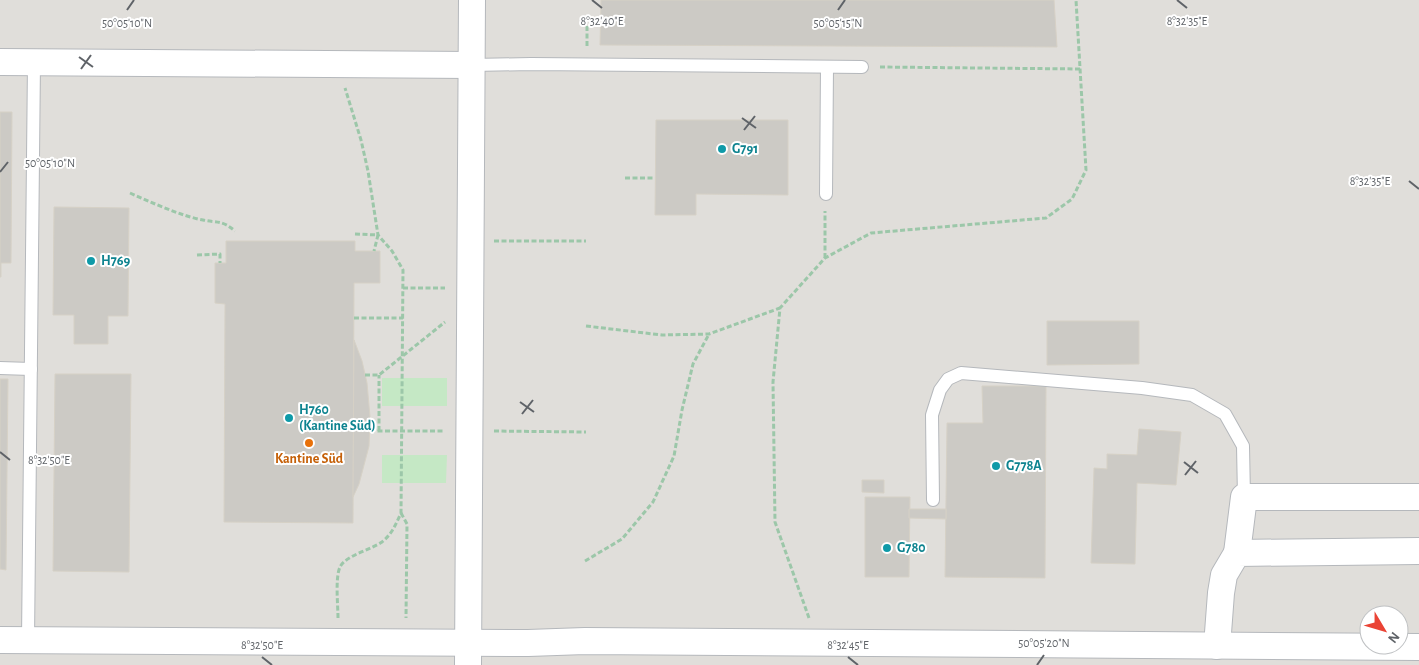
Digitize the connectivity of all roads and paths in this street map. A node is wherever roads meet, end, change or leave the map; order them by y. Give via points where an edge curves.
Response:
1 (472, 0) edge
2 (1076, 0) edge
3 (0, 62) edge
4 (34, 62) junction
5 (346, 64) junction
6 (472, 65) junction
7 (827, 67) junction
8 (862, 67) joint
9 (1080, 69) junction
10 (625, 178) dead end
11 (655, 178) dead end
12 (130, 193) dead end
13 (826, 194) joint
14 (235, 231) dead end
15 (355, 234) dead end
16 (378, 235) junction
17 (508, 241) dead end
18 (586, 241) dead end
19 (374, 251) dead end
20 (197, 254) dead end
21 (825, 258) junction
22 (220, 263) dead end
23 (403, 288) junction
24 (470, 295) junction
25 (780, 308) junction
26 (354, 318) dead end
27 (403, 318) junction
28 (586, 326) dead end
29 (708, 334) junction
30 (402, 356) junction
31 (0, 368) edge
32 (31, 369) junction
33 (365, 375) dead end
34 (379, 375) junction
35 (370, 431) dead end
36 (379, 431) junction
37 (402, 431) junction
38 (470, 431) junction
39 (505, 431) dead end
40 (586, 432) dead end
41 (1244, 497) junction
42 (1419, 497) edge
43 (933, 500) dead end
44 (401, 513) junction
45 (1419, 551) edge
46 (1237, 553) junction
47 (585, 561) dead end
48 (0, 640) edge
49 (28, 640) junction
50 (338, 641) junction
51 (406, 641) junction
52 (818, 643) junction
53 (1217, 646) junction
54 (1419, 647) edge
55 (468, 653) edge

1 - 6 street
2 - 9 path
3 - 4 street
4 - 5 street
4 - 32 lane
5 - 6 street
5 - 16 path via 345,89 361,140
6 - 7 lane
6 - 24 street
7 - 8 lane
7 - 13 lane
8 - 9 path
9 - 21 path via 1086,170 1072,199 1046,218 871,233
10 - 11 path
12 - 14 path via 184,215 218,221
13 - 21 path
15 - 16 path
16 - 19 path
16 - 23 path via 403,270
17 - 18 path
20 - 22 path via 220,254
21 - 25 path
23 - 24 path
23 - 27 path
24 - 30 path
24 - 38 street
25 - 29 path
25 - 52 path via 773,382 775,522
26 - 27 path
27 - 30 path
28 - 29 path via 662,335
29 - 47 path via 693,364 674,456 654,502 622,539
30 - 34 path
30 - 37 path
31 - 32 lane
32 - 49 lane
33 - 34 path
34 - 36 path
35 - 36 path
36 - 37 path
37 - 38 path
37 - 44 path
38 - 55 street
39 - 40 path
41 - 42 street
41 - 43 lane via 1243,446 1225,414 1192,395 961,373 948,379 940,390 932,415
41 - 46 street
44 - 50 path via 394,529 383,541 348,558 340,566
44 - 51 path via 407,524
45 - 46 street
46 - 53 street via 1224,575
48 - 49 street
49 - 50 street
50 - 51 street
51 - 55 street
52 - 53 street
52 - 55 street via 528,643
53 - 54 street

